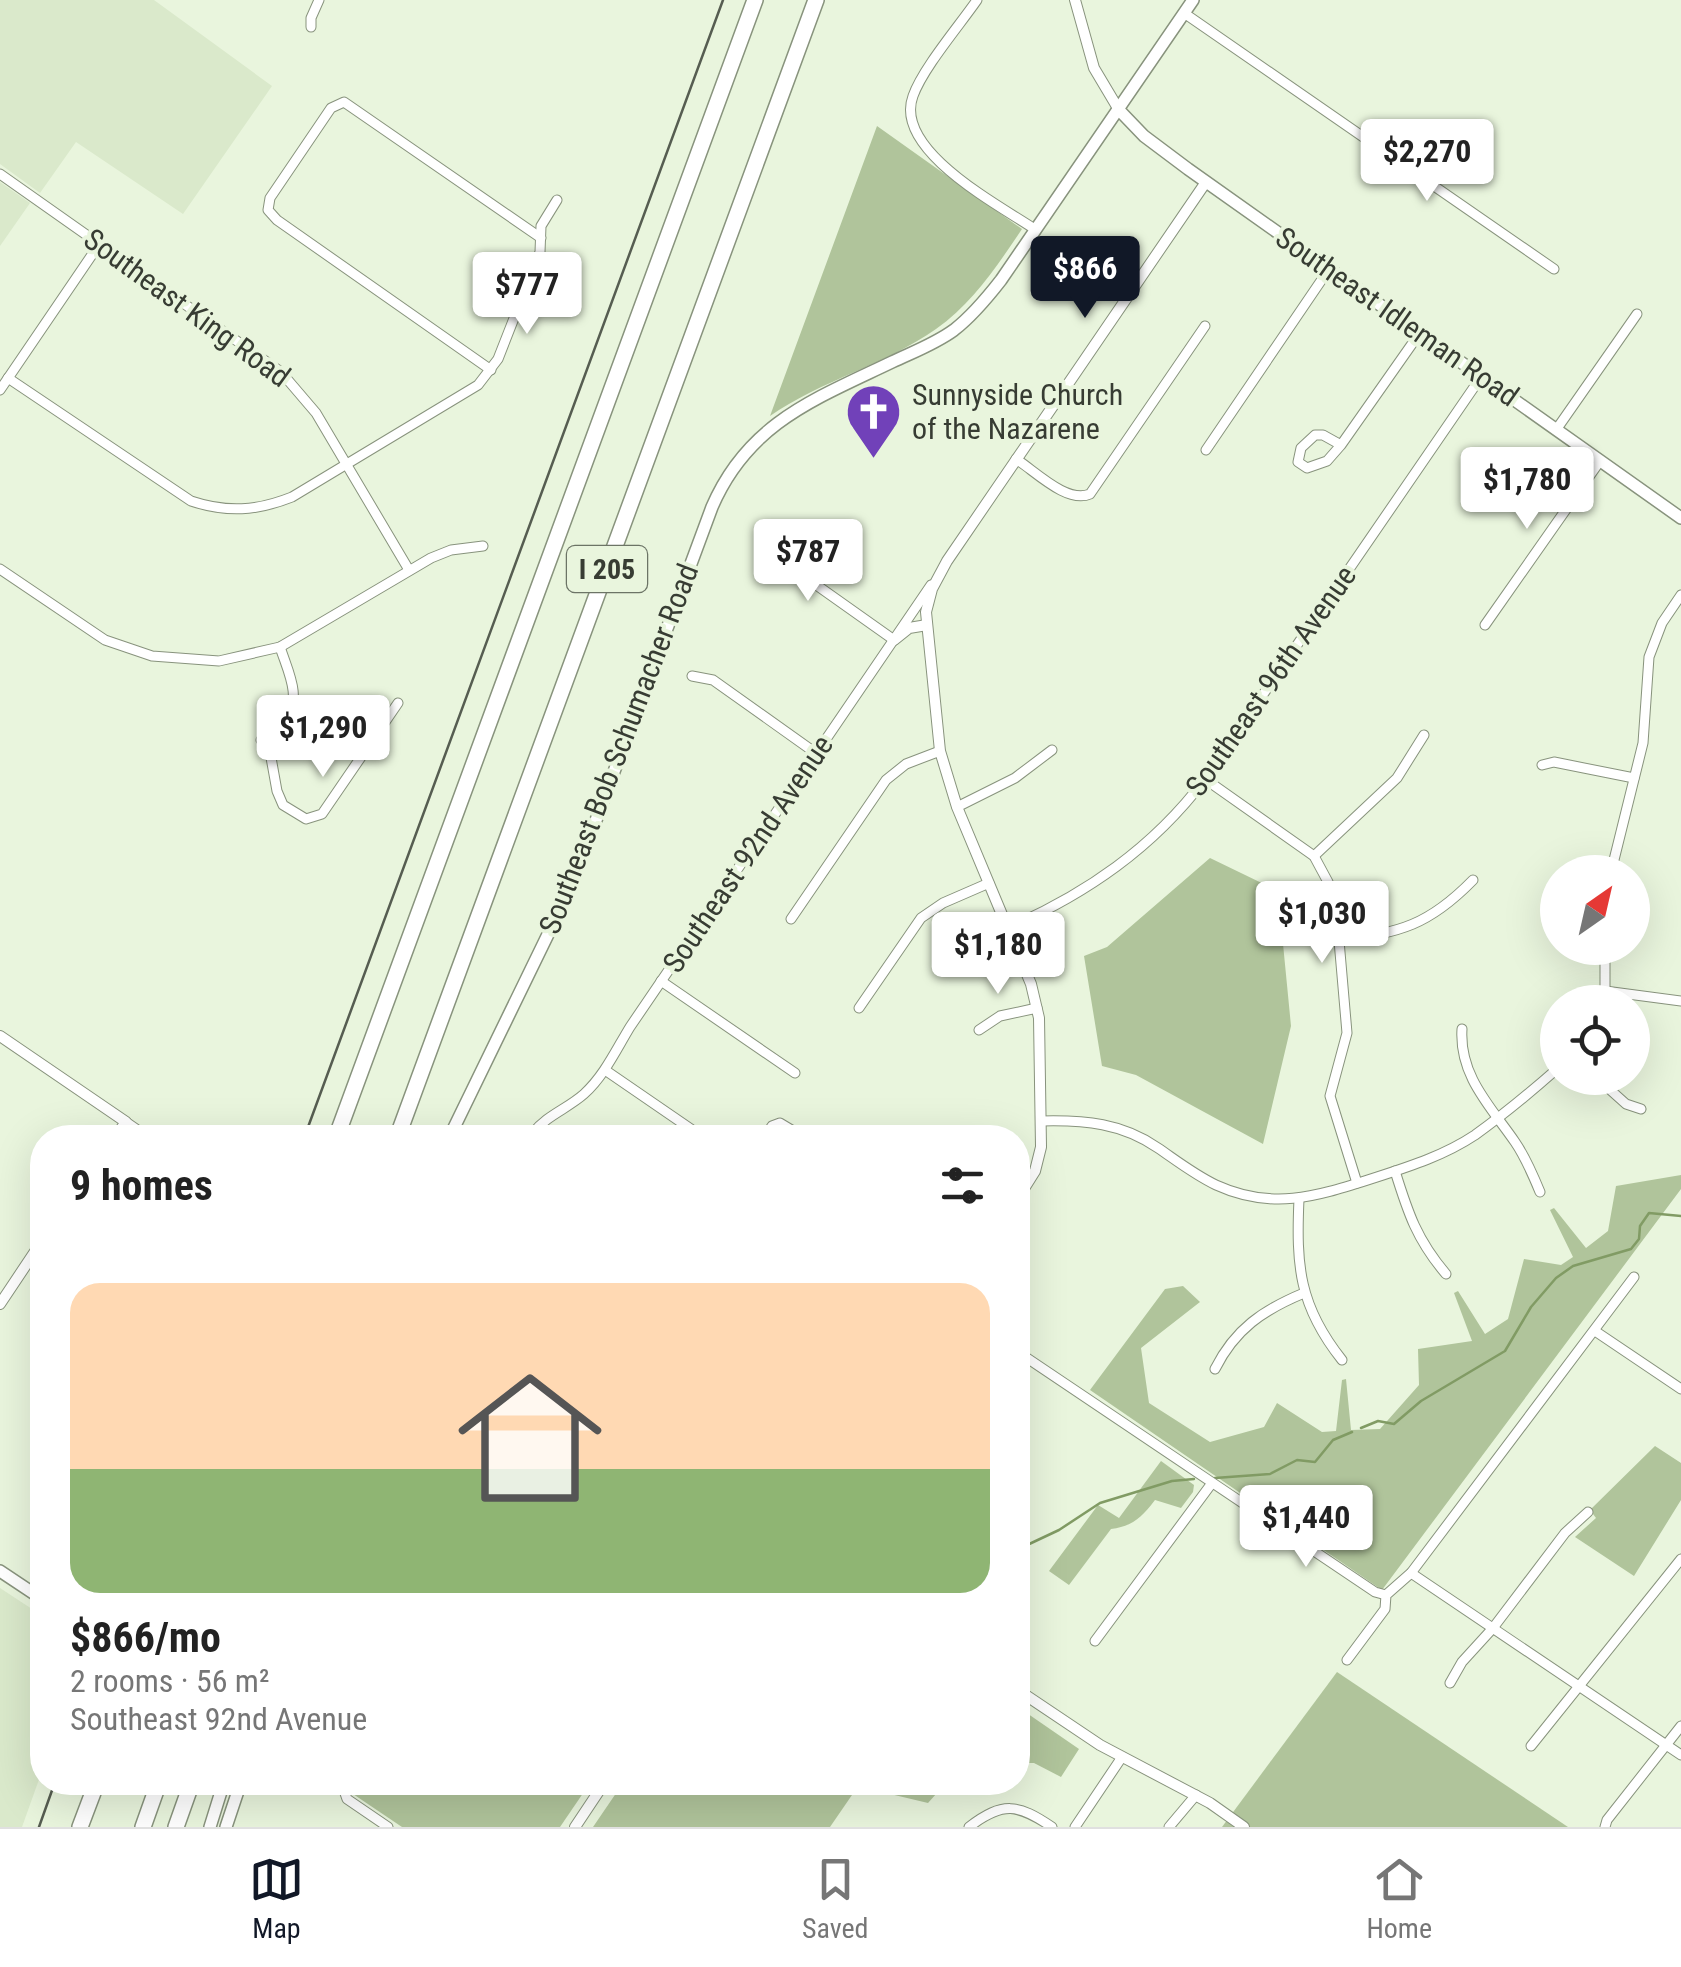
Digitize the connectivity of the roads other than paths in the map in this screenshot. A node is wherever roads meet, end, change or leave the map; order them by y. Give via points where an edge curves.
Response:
1 (320, 0) edge
2 (754, 0) edge
3 (816, 0) edge
4 (977, 0) edge
5 (1074, 0) edge
6 (1193, 0) edge
7 (1184, 12) junction
8 (310, 28) dead end
9 (1119, 110) junction
10 (0, 174) edge
11 (1206, 182) junction
12 (557, 200) dead end
13 (1036, 230) junction
14 (541, 238) junction
15 (100, 242) junction
16 (1329, 269) junction
17 (1554, 269) dead end
18 (1637, 314) dead end
19 (1204, 326) dead end
20 (1420, 334) junction
21 (491, 370) junction
22 (1482, 377) junction
23 (8, 378) junction
24 (0, 390) edge
25 (1556, 430) junction
26 (1341, 445) junction
27 (1206, 450) dead end
28 (1016, 459) junction
29 (1600, 461) junction
30 (346, 465) junction
31 (1680, 514) edge
32 (788, 532) dead end
33 (483, 546) dead end
34 (0, 569) edge
35 (409, 570) junction
36 (939, 574) junction
37 (1681, 595) edge
38 (1677, 610) edge
39 (1484, 625) dead end
40 (927, 626) junction
41 (894, 640) junction
42 (280, 647) junction
43 (692, 676) dead end
44 (398, 703) dead end
45 (1424, 735) dead end
46 (1052, 750) dead end
47 (940, 751) junction
48 (817, 754) junction
49 (1542, 764) dead end
50 (1634, 778) junction
51 (1205, 779) junction
52 (957, 807) junction
53 (1615, 855) edge
54 (1314, 856) junction
55 (1473, 880) dead end
56 (989, 883) junction
57 (790, 920) dead end
58 (1008, 928) junction
59 (1339, 940) junction
60 (662, 981) junction
61 (1650, 997) edge
62 (1681, 1001) edge
63 (859, 1008) dead end
64 (1038, 1008) junction
65 (1462, 1029) dead end
66 (979, 1030) dead end
67 (0, 1036) edge
68 (604, 1070) junction
69 (796, 1073) dead end
70 (1540, 1082) edge
71 (1616, 1095) edge
72 (1641, 1109) dead end
73 (1494, 1118) junction
74 (1042, 1121) junction
75 (126, 1122) junction
76 (124, 1125) edge
77 (130, 1125) edge
78 (341, 1125) edge
79 (402, 1125) edge
80 (455, 1125) edge
81 (539, 1125) edge
82 (685, 1125) edge
83 (1395, 1171) junction
84 (1030, 1175) edge
85 (1356, 1184) junction
86 (1540, 1192) dead end
87 (1299, 1199) junction
88 (30, 1258) edge
89 (1446, 1274) dead end
90 (1634, 1277) dead end
91 (1304, 1293) junction
92 (0, 1304) edge
93 (1595, 1331) junction
94 (1030, 1360) edge
95 (1342, 1360) dead end
96 (1215, 1369) dead end
97 (1681, 1390) edge
98 (1212, 1484) junction
99 (1588, 1512) dead end
100 (1681, 1560) edge
101 (0, 1571) edge
102 (1411, 1574) junction
103 (30, 1591) edge
104 (1386, 1595) junction
105 (1493, 1628) junction
106 (1094, 1641) dead end
107 (1347, 1660) dead end
108 (1450, 1683) dead end
109 (1579, 1685) junction
110 (1030, 1698) edge
111 (1681, 1726) edge
112 (1531, 1746) dead end
113 (1666, 1746) junction
114 (1681, 1755) edge
115 (1122, 1757) junction
116 (1196, 1794) junction
117 (92, 1795) edge
118 (155, 1795) edge
119 (187, 1795) edge
120 (220, 1795) edge
121 (236, 1795) edge
122 (346, 1795) edge
123 (597, 1795) edge
124 (80, 1827) edge
125 (143, 1827) edge
126 (176, 1827) edge
127 (210, 1827) edge
128 (226, 1827) edge
129 (388, 1827) edge
130 (576, 1827) edge
131 (969, 1827) edge
132 (1052, 1827) edge
133 (1075, 1827) edge
134 (1170, 1827) edge
135 (1244, 1827) edge
136 (1606, 1827) edge

1 - 8 street
2 - 78 highway, I 205
3 - 79 highway, I 205
4 - 13 street via 913,94 910,118 941,163
5 - 9 street via 1094,68
6 - 7 main road
7 - 9 main road
7 - 17 street
9 - 11 main road, Southeast Idleman Road
9 - 13 main road, Southeast Bob Schumacher Road
10 - 15 street, Southeast King Road
11 - 16 main road, Southeast Idleman Road
11 - 28 street, Southeast 92nd Avenue
12 - 14 street
13 - 80 main road, Southeast Bob Schumacher Road via 990,294 953,330 788,414 757,439 727,478 578,872
14 - 21 street
14 - 21 street via 339,102 270,198 268,210 277,220
15 - 23 street
15 - 30 street, Southeast King Road via 281,372 316,412
16 - 20 main road, Southeast Idleman Road
16 - 27 street
18 - 25 street
19 - 28 street via 1090,494 1071,496
20 - 22 main road, Southeast Idleman Road
20 - 26 street
21 - 30 street via 478,385
22 - 25 main road, Southeast Idleman Road
22 - 51 street, Southeast 96th Avenue
23 - 24 street
23 - 30 street via 173,491 209,506 275,504
25 - 29 main road, Southeast Idleman Road
26 - 26 street via 1315,467 1298,462 1315,435
28 - 36 street, Southeast 92nd Avenue
29 - 31 main road, Southeast Idleman Road
29 - 39 street
30 - 35 street, Southeast King Road
32 - 41 street via 791,566
33 - 35 street via 451,550
34 - 42 street via 92,633 152,656 219,661
35 - 42 street
36 - 40 street
36 - 41 street, Southeast 92nd Avenue
37 - 38 street
38 - 50 street via 1649,657
40 - 41 street via 909,628
40 - 47 street
41 - 48 street, Southeast 92nd Avenue
42 - 44 street via 296,700 282,732 261,740 283,805 300,817 318,818
43 - 48 street via 713,680
45 - 54 street via 1397,778
46 - 52 street
47 - 52 street
47 - 57 street via 886,780
48 - 60 street, Southeast 92nd Avenue
49 - 50 street
50 - 53 street
51 - 54 street
51 - 58 street, Southeast 96th Avenue via 1126,860 1072,898
52 - 56 street
54 - 59 street via 1331,889
55 - 59 street via 1423,922
56 - 58 street
56 - 63 street via 921,918
58 - 64 street
59 - 85 street via 1347,1033 1330,1096
60 - 68 street, Southeast 92nd Avenue
60 - 69 street
61 - 62 street
64 - 66 street via 1000,1016
64 - 74 street
65 - 73 street via 1472,1079
67 - 75 street
68 - 81 street, Southeast 92nd Avenue via 582,1096
68 - 82 street
70 - 73 street
71 - 72 street
73 - 83 street via 1450,1149
73 - 86 street via 1522,1153
74 - 84 street
74 - 87 street via 1117,1127 1224,1189
75 - 76 street
75 - 77 street
83 - 85 street
83 - 89 street via 1412,1226
85 - 87 street
87 - 91 street
88 - 92 street
90 - 93 street
91 - 95 street via 1316,1326
91 - 96 street via 1243,1327
93 - 97 street
93 - 102 street
94 - 98 street
98 - 104 street
98 - 106 street
99 - 105 street
100 - 109 street
101 - 103 main road
102 - 104 street
102 - 105 street
104 - 107 street via 1385,1609
105 - 108 street
105 - 109 street
109 - 112 street
109 - 113 street
110 - 115 street
111 - 113 street
113 - 114 street
113 - 136 street
115 - 116 street
115 - 133 street
116 - 134 street
116 - 135 street
117 - 124 highway
118 - 125 highway
119 - 126 highway
120 - 127 main road
121 - 128 main road
122 - 129 street
123 - 130 street
131 - 132 street via 990,1811 1018,1808

